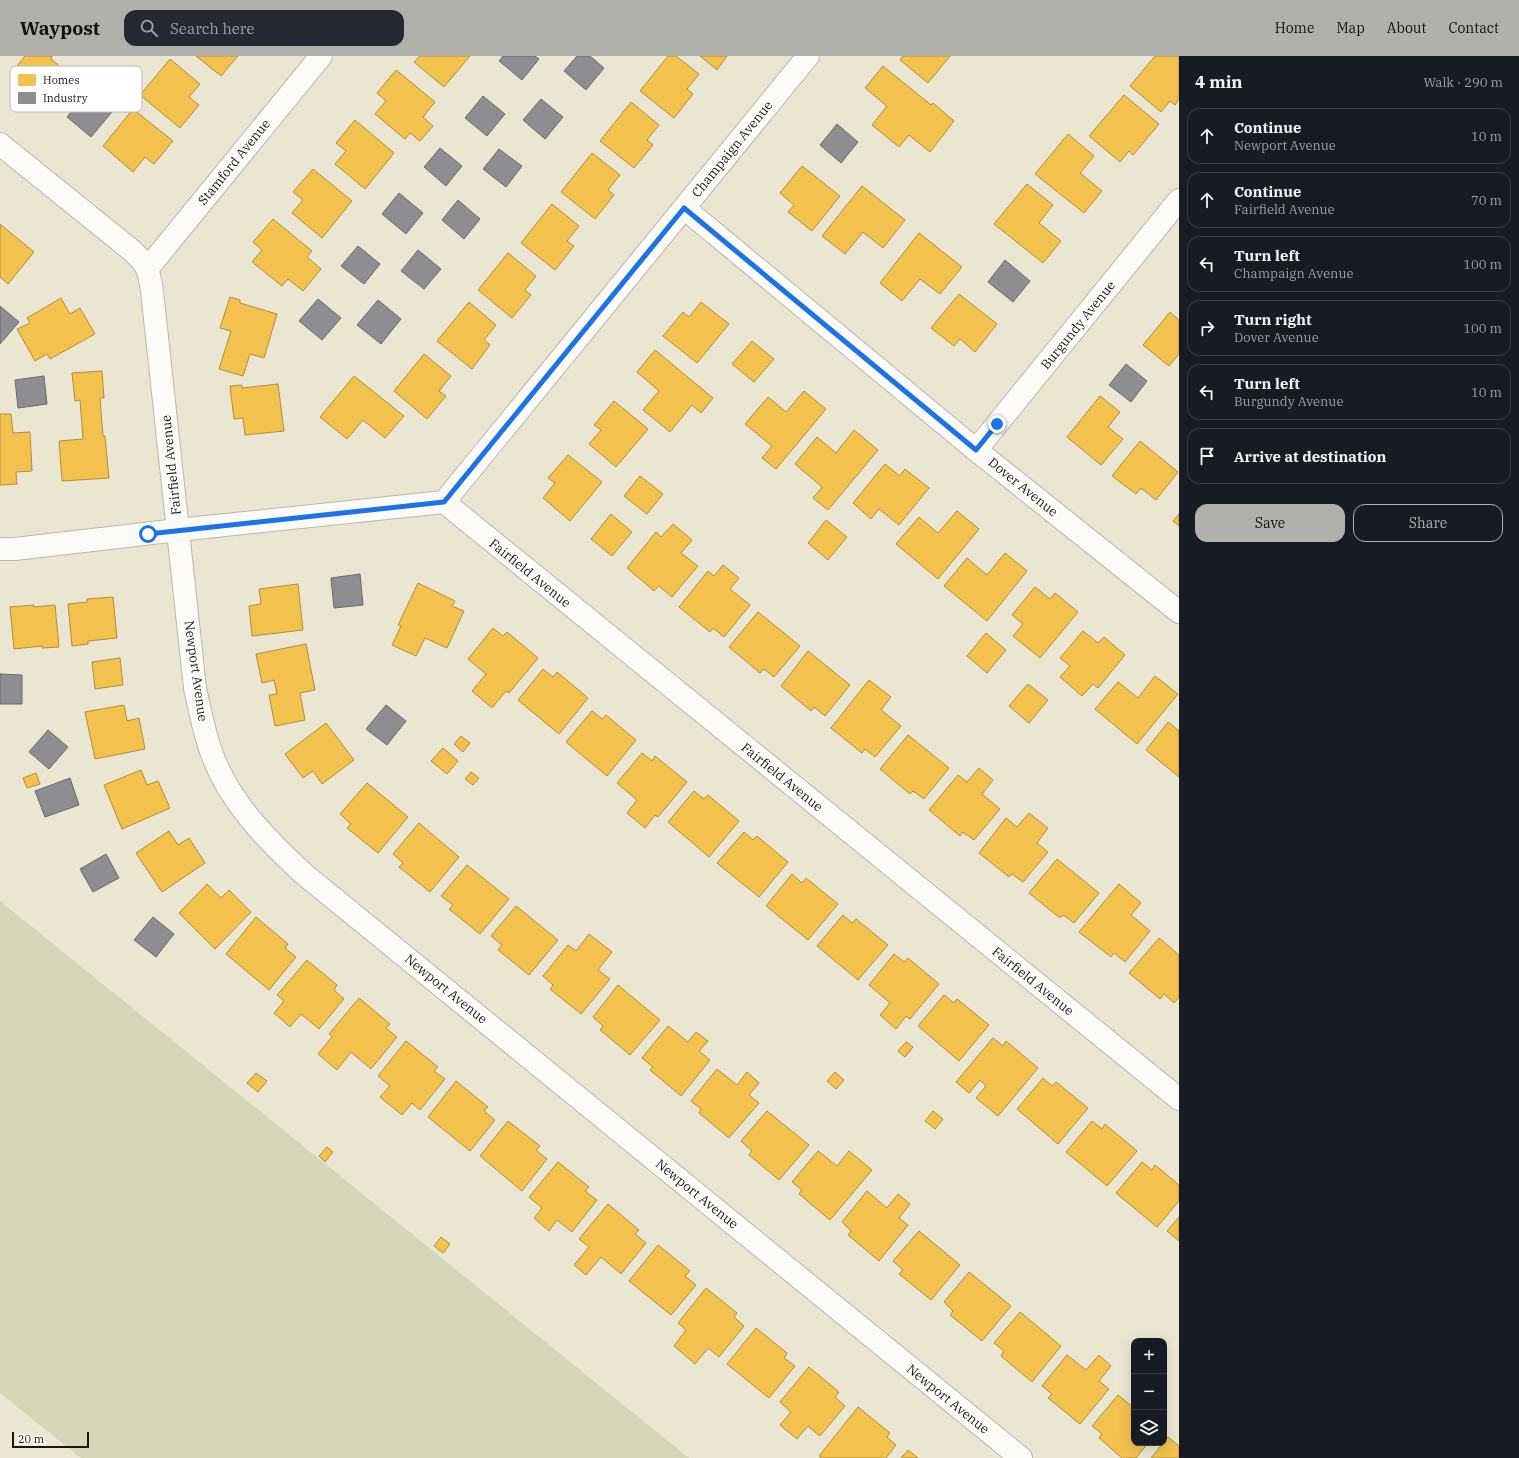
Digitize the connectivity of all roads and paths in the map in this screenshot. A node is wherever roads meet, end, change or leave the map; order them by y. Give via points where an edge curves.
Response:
1 (321, 56) edge
2 (808, 56) edge
3 (0, 144) edge
4 (1179, 200) edge
5 (684, 208) junction
6 (148, 268) junction
7 (976, 450) junction
8 (444, 502) junction
9 (178, 530) junction
10 (0, 549) edge
11 (1179, 612) edge
12 (1179, 1099) edge
13 (1021, 1458) edge

1 - 6 street, Stamford Avenue
2 - 5 street, Champaign Avenue
3 - 6 street via 130,249
4 - 7 street, Burgundy Avenue
5 - 7 street, Dover Avenue
5 - 8 street, Champaign Avenue
6 - 9 street, Fairfield Avenue
7 - 11 street, Dover Avenue
8 - 9 street, Fairfield Avenue
8 - 12 street, Fairfield Avenue
9 - 10 street
9 - 13 street, Newport Avenue via 195,688 212,755 241,807 274,846 317,885

